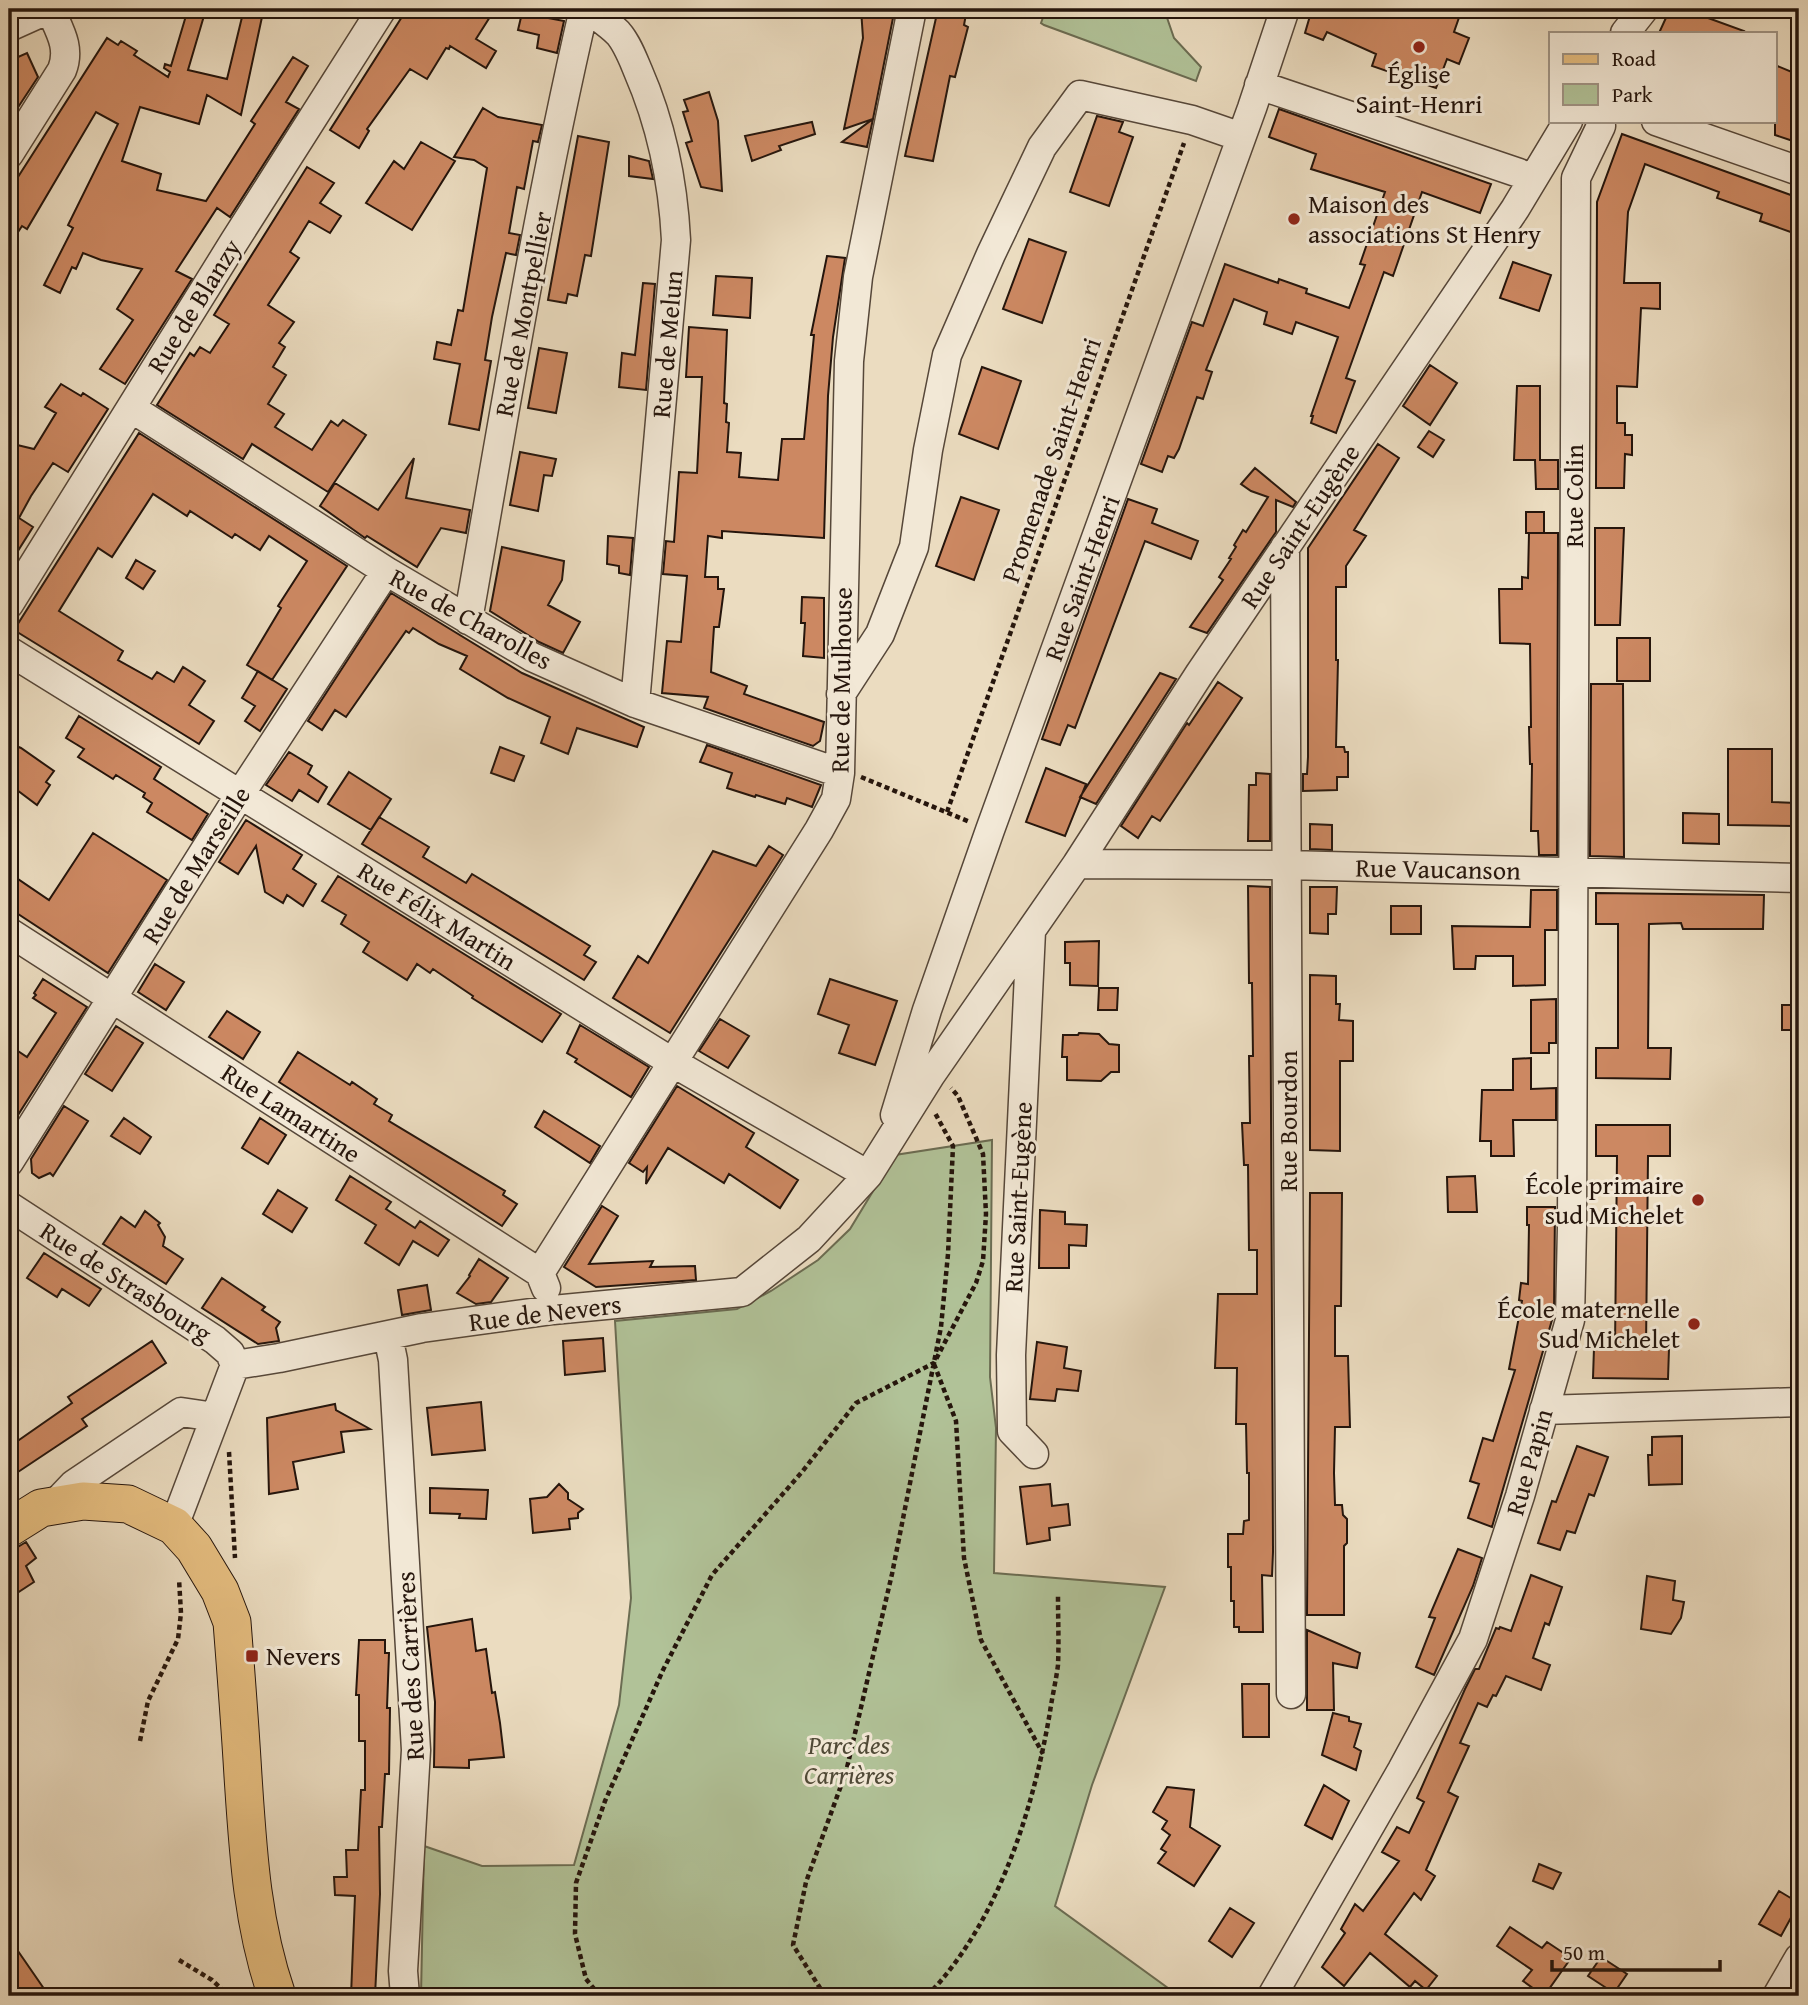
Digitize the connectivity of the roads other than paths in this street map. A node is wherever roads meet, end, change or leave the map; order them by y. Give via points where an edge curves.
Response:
1 (382, 9) edge
2 (586, 9) edge
3 (912, 9) edge
4 (1285, 9) edge
5 (31, 14) edge
6 (1259, 85) junction
7 (1567, 122) edge
8 (1570, 122) edge
9 (1659, 122) edge
10 (1604, 123) edge
11 (1241, 137) junction
12 (9, 154) edge
13 (1799, 171) edge
14 (1531, 180) junction
15 (131, 408) junction
16 (1285, 547) junction
17 (386, 571) junction
18 (9, 604) edge
19 (468, 620) junction
20 (9, 651) edge
21 (841, 695) junction
22 (635, 703) junction
23 (839, 771) junction
24 (241, 793) junction
25 (1077, 864) junction
26 (1286, 865) junction
27 (1572, 872) junction
28 (1799, 877) edge
29 (1031, 930) junction
30 (9, 932) edge
31 (112, 998) junction
32 (672, 1062) junction
33 (884, 1148) junction
34 (9, 1162) edge
35 (869, 1175) junction
36 (9, 1206) edge
37 (540, 1273) junction
38 (553, 1310) junction
39 (388, 1336) junction
40 (235, 1365) junction
41 (1799, 1402) edge
42 (1544, 1410) junction
43 (215, 1417) junction
44 (1034, 1454) dead end
45 (48, 1506) junction
46 (174, 1526) junction
47 (9, 1528) edge
48 (1291, 1694) dead end
49 (1799, 1958) edge
50 (277, 1996) edge
51 (405, 1996) edge
52 (1272, 1996) edge
53 (1777, 1996) edge

1 - 15 street, Rue de Blanzy
2 - 19 street, Rue de Montpellier via 568,76
2 - 22 street, Rue de Melun via 619,34 630,52 651,101 674,198 676,240
3 - 21 street, Rue de Mulhouse via 858,277 849,361
4 - 6 street, Rue Saint-Henri
5 - 12 street via 64,42 67,58
6 - 11 street, Rue Saint-Henri
6 - 14 street
7 - 14 street, Rue Saint-Eugène
8 - 10 street via 1583,130
9 - 13 street
10 - 27 street, Rue Colin via 1576,178
11 - 21 street via 1192,120 1080,95 1042,147 947,355 914,547 880,634
11 - 33 street, Rue Saint-Henri via 990,830
14 - 16 street, Rue Saint-Eugène
15 - 17 street, Rue de Charolles
15 - 18 street, Rue de Blanzy
16 - 25 street, Rue Saint-Eugène
16 - 26 street, Rue Bourdon
17 - 19 street, Rue de Charolles
17 - 24 street, Rue de Marseille
19 - 22 street, Rue de Charolles via 532,657
20 - 24 street, Rue Félix Martin
21 - 23 street, Rue de Mulhouse
22 - 23 street, Rue de Charolles
23 - 32 street, Rue de Mulhouse via 836,799 819,830
24 - 31 street, Rue de Marseille
24 - 32 street, Rue Félix Martin
25 - 26 street, Rue Vaucanson
25 - 29 street, Rue Saint-Eugène
26 - 27 street, Rue Vaucanson
26 - 48 street, Rue Bourdon
27 - 28 street, Rue Vaucanson
27 - 42 street, Rue Papin via 1570,1320
29 - 33 street, Rue Saint-Eugène
29 - 44 street, Rue Saint-Eugène via 1011,1368 1012,1431
30 - 31 street, Rue Lamartine
31 - 34 street, Rue de Marseille
31 - 37 street, Rue Lamartine
32 - 35 street, Rue Félix Martin
32 - 37 street, Rue de Mulhouse
33 - 35 street, Rue Saint-Eugène
35 - 38 street, Rue de Nevers via 809,1239 742,1292
36 - 40 street, Rue de Strasbourg via 215,1340 230,1353
37 - 38 street
38 - 39 street, Rue de Nevers
39 - 40 street, Rue de Nevers
39 - 51 street, Rue des Carrières via 416,1750
40 - 43 street
41 - 42 street
42 - 52 street, Rue Papin via 1473,1639
43 - 45 street via 181,1412
43 - 46 street
45 - 46 main road via 83,1501 128,1504
45 - 47 main road
46 - 50 main road via 205,1563 232,1622 248,1865 255,1918
49 - 53 street

